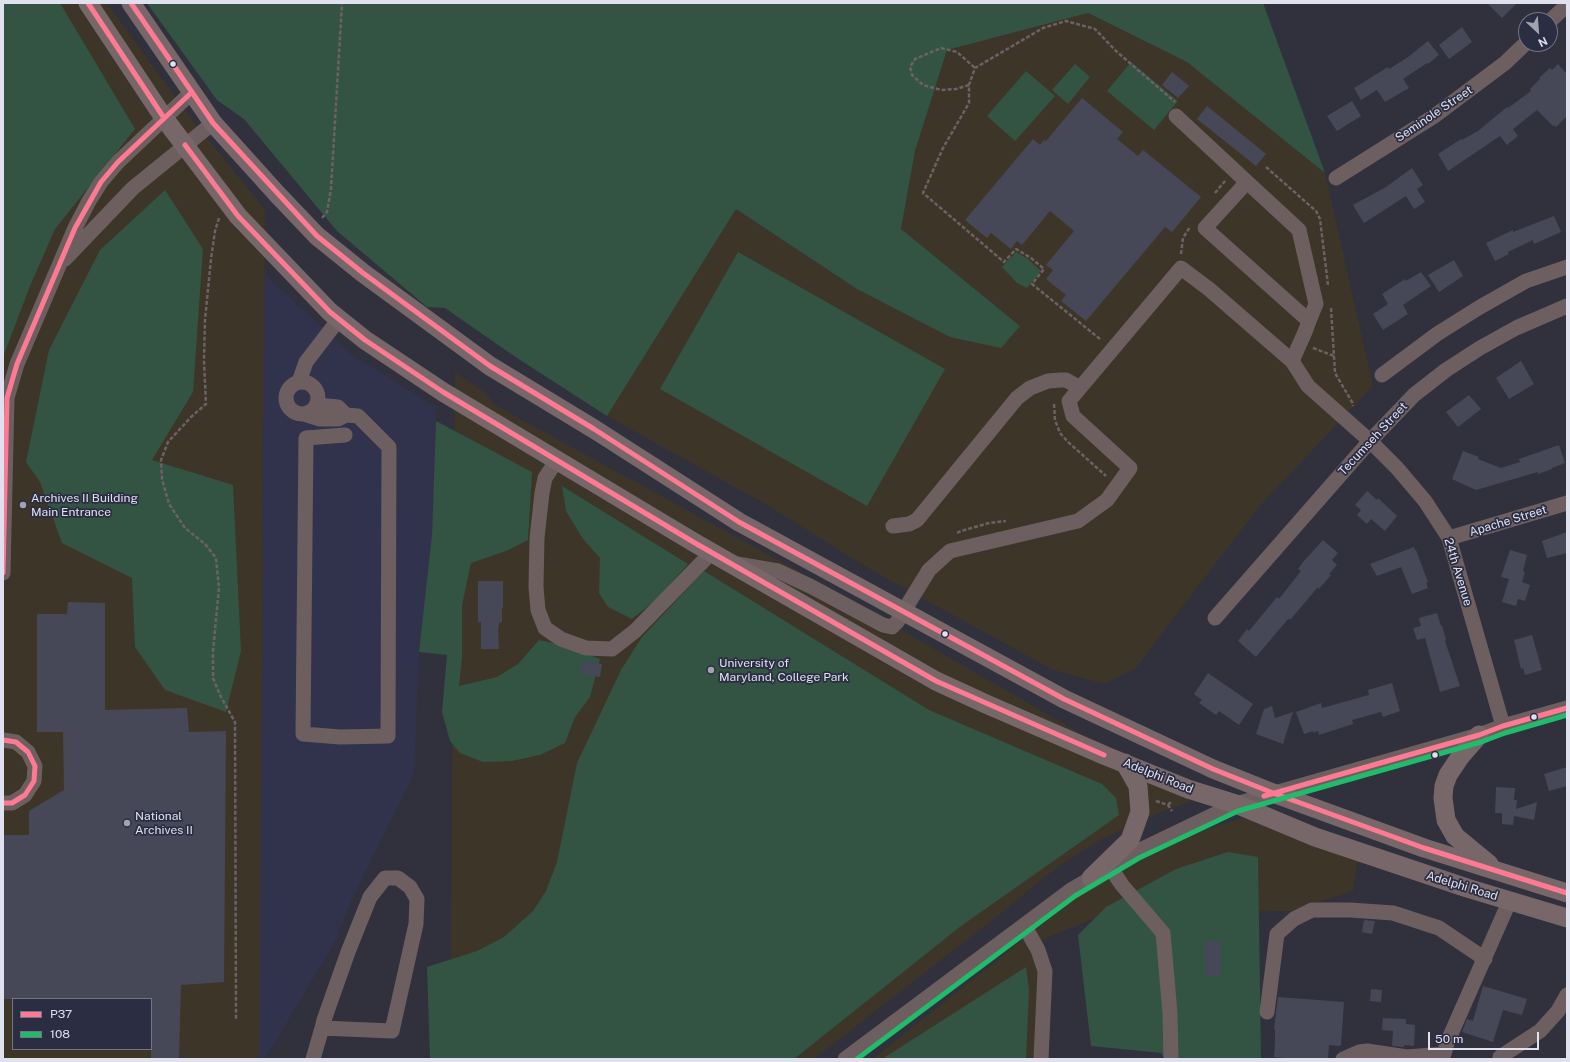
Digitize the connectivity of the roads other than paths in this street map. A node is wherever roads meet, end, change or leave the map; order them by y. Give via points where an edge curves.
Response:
1 (88, 3) edge
2 (131, 3) edge
3 (1567, 5) edge
4 (1558, 13) edge
5 (1518, 50) edge
6 (192, 92) junction
7 (1176, 116) road end
8 (164, 118) junction
9 (214, 123) junction
10 (185, 145) junction
11 (1336, 178) dead end
12 (1247, 182) junction
13 (1567, 266) edge
14 (56, 268) junction
15 (1567, 306) edge
16 (339, 319) junction
17 (1309, 321) junction
18 (1292, 361) junction
19 (1382, 375) dead end
20 (299, 382) junction
21 (1080, 388) junction
22 (316, 405) junction
23 (304, 414) junction
24 (346, 415) junction
25 (345, 435) dead end
26 (1370, 441) junction
27 (557, 460) junction
28 (1567, 503) edge
29 (893, 526) dead end
30 (1449, 538) junction
31 (712, 552) junction
32 (732, 563) junction
33 (3, 573) edge
34 (904, 611) junction
35 (1215, 618) dead end
36 (1567, 708) edge
37 (1503, 726) junction
38 (1479, 736) junction
39 (3, 740) edge
40 (1125, 763) junction
41 (1273, 793) junction
42 (3, 803) edge
43 (1236, 804) junction
44 (1110, 867) junction
45 (1496, 870) junction
46 (1091, 878) junction
47 (1567, 894) edge
48 (1510, 900) junction
49 (1567, 918) edge
50 (1024, 925) junction
51 (1485, 959) junction
52 (1567, 995) edge
53 (1267, 1012) dead end
54 (322, 1028) junction
55 (1443, 1057) edge
56 (1500, 1057) dead end
57 (313, 1059) edge
58 (845, 1059) edge
59 (1041, 1059) edge
60 (1171, 1059) edge
61 (1343, 1059) edge

1 - 8 main road, Adelphi Road
2 - 6 main road, Adelphi Road
3 - 4 street
5 - 11 street, Seminole Street via 1433,117
6 - 8 street
6 - 9 main road, Adelphi Road
7 - 12 street
8 - 10 main road, Adelphi Road
8 - 14 street via 100,182 88,201
9 - 10 street
9 - 34 main road, Adelphi Road via 312,231 363,273 490,366 739,522
10 - 14 street via 133,188
10 - 16 main road, Adelphi Road via 238,216
12 - 17 street via 1298,230 1316,304
12 - 17 street via 1205,228
13 - 19 street via 1526,281 1480,307 1437,334
14 - 33 street via 17,364 7,398
15 - 26 street, Tecumseh Street via 1516,328 1446,370 1414,394
16 - 20 street via 306,362
16 - 27 main road, Adelphi Road via 365,340 443,392
17 - 18 street
18 - 21 street, 24th Avenue via 1209,289 1180,268
18 - 26 street, 24th Avenue via 1308,386
20 - 22 street via 310,384 316,390
20 - 23 street via 288,388 285,401 292,411
21 - 29 street via 1066,380 1048,381 1030,388 1017,398 917,520
21 - 34 street via 1068,402 1073,416 1130,468 1107,500 1078,521 950,551 929,570
22 - 23 street via 311,412
22 - 24 street via 338,408
23 - 24 street via 320,419 338,419
24 - 25 street via 358,416 390,447 388,736 340,737 303,734 306,438
26 - 30 street, 24th Avenue via 1425,501
26 - 35 street, Tecumseh Street
27 - 31 main road, Adelphi Road
27 - 31 street via 545,478 542,493 537,538 536,586 538,610 545,628 561,639 586,648 612,649 635,631
28 - 30 street, Apache Street
30 - 37 street, 24th Avenue
31 - 32 main road, Adelphi Road
32 - 34 street via 778,571 883,625 892,627
32 - 40 main road, Adelphi Road via 936,681
34 - 41 main road, Adelphi Road via 1064,699 1213,769
36 - 37 street
37 - 38 street
38 - 41 street
38 - 45 main road via 1448,775 1443,798 1446,820 1455,836
39 - 42 street via 16,742 28,752 35,766 34,781 26,795 12,803
40 - 43 main road, Adelphi Road via 1188,789
40 - 46 main road via 1138,786 1140,812 1130,840
41 - 43 street
41 - 45 main road, Adelphi Road via 1424,848
43 - 44 street
43 - 48 main road, Adelphi Road via 1315,837 1466,888
44 - 46 street
44 - 60 street via 1162,933 1170,1013
45 - 47 main road, Adelphi Road
46 - 50 street
48 - 49 main road, Adelphi Road
48 - 51 street
50 - 58 street
50 - 59 street via 1038,950 1045,971
51 - 53 street via 1438,928 1393,913 1312,910 1294,919 1277,934
51 - 55 street
52 - 56 street via 1558,1011 1540,1031
54 - 54 street via 392,1031 416,924 416,899 410,887 398,878 385,878 370,897
54 - 57 street
55 - 61 street via 1407,1057 1367,1051

